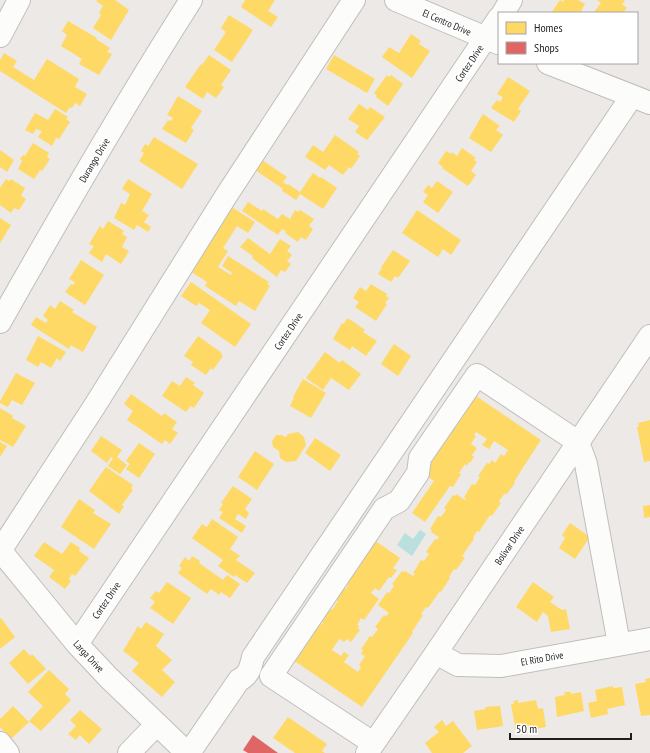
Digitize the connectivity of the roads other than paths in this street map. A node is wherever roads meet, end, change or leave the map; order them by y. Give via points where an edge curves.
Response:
1 (19, 0) edge
2 (191, 0) edge
3 (354, 0) edge
4 (396, 0) edge
5 (511, 0) edge
6 (504, 12) edge
7 (498, 21) edge
8 (0, 36) edge
9 (492, 41) edge
10 (551, 64) edge
11 (644, 95) edge
12 (0, 322) edge
13 (650, 336) edge
14 (578, 442) junction
15 (0, 550) edge
16 (650, 639) edge
17 (77, 644) junction
18 (619, 644) junction
19 (436, 653) junction
20 (157, 724) junction
21 (0, 743) edge
22 (370, 748) edge
23 (8, 753) edge
24 (129, 753) edge
25 (188, 753) edge

1 - 8 street
2 - 12 street, Durango Drive via 164,41
3 - 15 street
4 - 9 street, El Centro Drive
5 - 6 street
7 - 9 street, Cortez Drive
9 - 17 street, Cortez Drive
10 - 11 street
11 - 25 street via 253,657 249,672 239,680
13 - 14 street, Bolivar Drive
14 - 18 street via 586,464
14 - 19 street, Bolivar Drive
14 - 22 street via 477,375 420,458 418,473 399,501 384,510 275,670 271,676
15 - 17 street, Larga Drive
16 - 18 street, El Rito Drive
17 - 20 street, Larga Drive
18 - 19 street, El Rito Drive via 501,666 458,665
19 - 22 street, Bolivar Drive
20 - 24 street
20 - 25 street, Larga Drive
21 - 23 street

